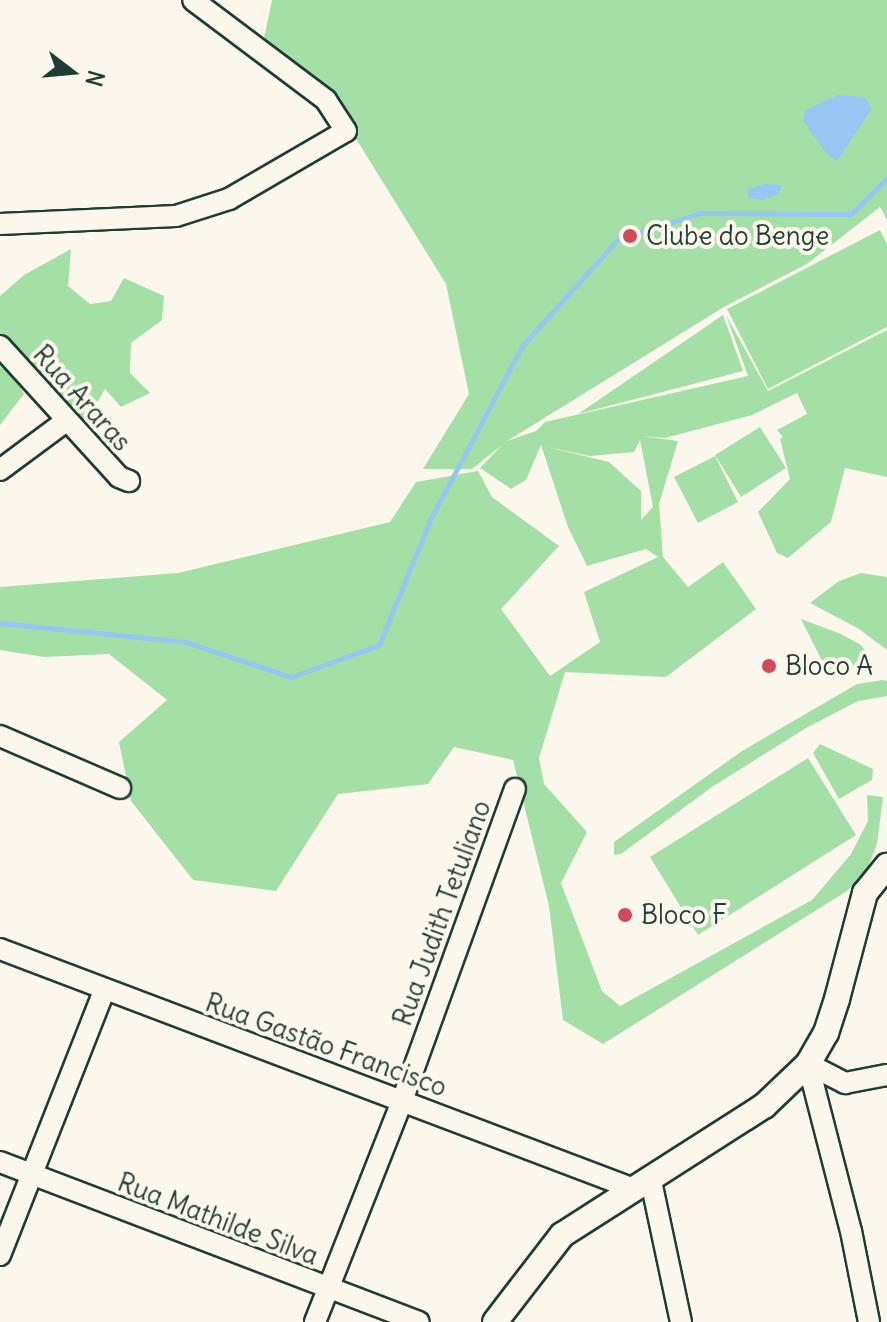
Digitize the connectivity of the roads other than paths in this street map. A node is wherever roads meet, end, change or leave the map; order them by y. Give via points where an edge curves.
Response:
1 (193, 0) edge
2 (0, 224) edge
3 (0, 346) edge
4 (66, 421) junction
5 (0, 470) edge
6 (129, 481) dead end
7 (0, 736) edge
8 (120, 788) dead end
9 (515, 789) dead end
10 (887, 866) edge
11 (0, 949) edge
12 (104, 991) junction
13 (808, 1064) junction
14 (887, 1075) edge
15 (402, 1101) junction
16 (0, 1162) edge
17 (30, 1174) junction
18 (643, 1185) junction
19 (0, 1255) edge
20 (330, 1290) junction
21 (315, 1322) edge
22 (418, 1322) edge
23 (495, 1322) edge
24 (681, 1322) edge
25 (869, 1322) edge

1 - 2 street via 326,100 346,131 229,199 176,216
3 - 4 street, Rua Araras
4 - 5 street
4 - 6 street, Rua Araras
7 - 8 street
9 - 15 street, Rua Judith Tetuliano
10 - 13 street via 865,893 826,1033
11 - 12 street, Rua Gastão Francisco
12 - 15 street, Rua Gastão Francisco
12 - 17 street
13 - 14 street via 845,1083
13 - 18 street via 764,1106
13 - 25 street
15 - 18 street, Rua Gastão Francisco
15 - 20 street, Rua Judith Tetuliano
16 - 17 street, Rua Mathilde Silva
17 - 19 street
17 - 20 street, Rua Mathilde Silva
18 - 23 street via 562,1235
18 - 24 street
20 - 21 street, Rua Judith Tetuliano
20 - 22 street, Rua Mathilde Silva

